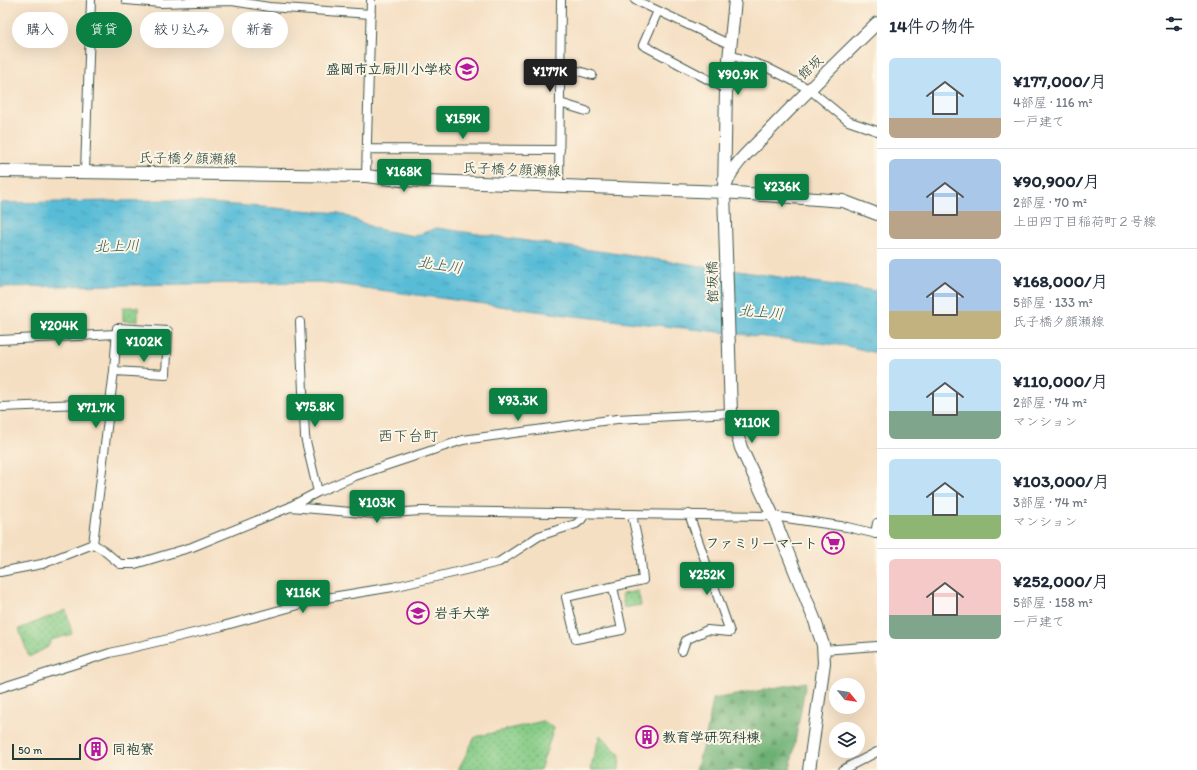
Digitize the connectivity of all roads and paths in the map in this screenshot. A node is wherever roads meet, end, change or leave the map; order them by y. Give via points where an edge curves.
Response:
1 (91, 0) edge
2 (126, 0) edge
3 (371, 0) edge
4 (561, 0) edge
5 (635, 0) edge
6 (735, 0) edge
7 (658, 11) junction
8 (371, 14) junction
9 (877, 23) edge
10 (730, 50) junction
11 (561, 66) junction
12 (592, 75) dead end
13 (726, 89) junction
14 (809, 89) junction
15 (560, 103) junction
16 (586, 111) dead end
17 (877, 131) edge
18 (367, 150) junction
19 (560, 150) junction
20 (0, 171) edge
21 (85, 171) junction
22 (366, 176) junction
23 (559, 186) junction
24 (724, 192) junction
25 (877, 214) edge
26 (300, 322) dead end
27 (116, 334) junction
28 (0, 340) edge
29 (114, 371) junction
30 (110, 403) junction
31 (0, 407) edge
32 (730, 413) junction
33 (318, 492) junction
34 (290, 507) junction
35 (586, 513) junction
36 (634, 514) junction
37 (689, 514) junction
38 (773, 516) junction
39 (877, 523) edge
40 (876, 534) edge
41 (93, 544) junction
42 (0, 572) edge
43 (613, 587) junction
44 (877, 646) edge
45 (823, 650) junction
46 (682, 651) dead end
47 (0, 688) edge
48 (877, 752) edge
49 (809, 770) edge
50 (842, 770) edge

1 - 21 street
2 - 8 street via 232,1 269,7
3 - 8 street
4 - 11 street
5 - 7 street
6 - 10 main road, 館坂橋
7 - 10 street
7 - 13 street via 643,45
8 - 18 street
9 - 14 main road, 館坂
10 - 13 main road, 館坂橋
10 - 14 street
11 - 12 street
11 - 15 street
13 - 24 main road, 館坂橋
14 - 17 street via 848,121
14 - 24 main road, 館坂 via 739,162 728,178
15 - 16 street
15 - 19 street
18 - 19 street
18 - 22 street
19 - 23 street
20 - 21 main road, 氏子橋夕顔瀬線
21 - 22 main road, 氏子橋夕顔瀬線
22 - 23 main road, 氏子橋夕顔瀬線 via 400,180
23 - 24 main road, 氏子橋夕顔瀬線
24 - 25 main road, 氏子橋夕顔瀬線 via 843,201
24 - 32 main road, 館坂橋
26 - 33 street via 305,437
27 - 28 street
27 - 29 street
27 - 29 street via 117,328 168,331 166,374
29 - 30 street
30 - 31 street
30 - 41 street
32 - 33 street via 617,419 463,440 355,476
32 - 38 main road, 館坂橋 via 740,448
33 - 34 street
34 - 35 street via 376,514 421,511
34 - 41 street via 192,547 135,564 120,564
35 - 36 street
35 - 47 street via 576,524 540,536 499,562 393,587 320,599 110,653
36 - 37 street
36 - 43 street via 643,580
37 - 38 street
37 - 46 street via 730,632 707,630 686,640
38 - 40 street
38 - 45 main road, 館坂橋 via 815,621
39 - 40 street
41 - 42 street via 42,564
43 - 43 street via 566,597 576,640 622,630
44 - 45 street
45 - 49 main road, 館坂橋 via 824,663
48 - 50 street

